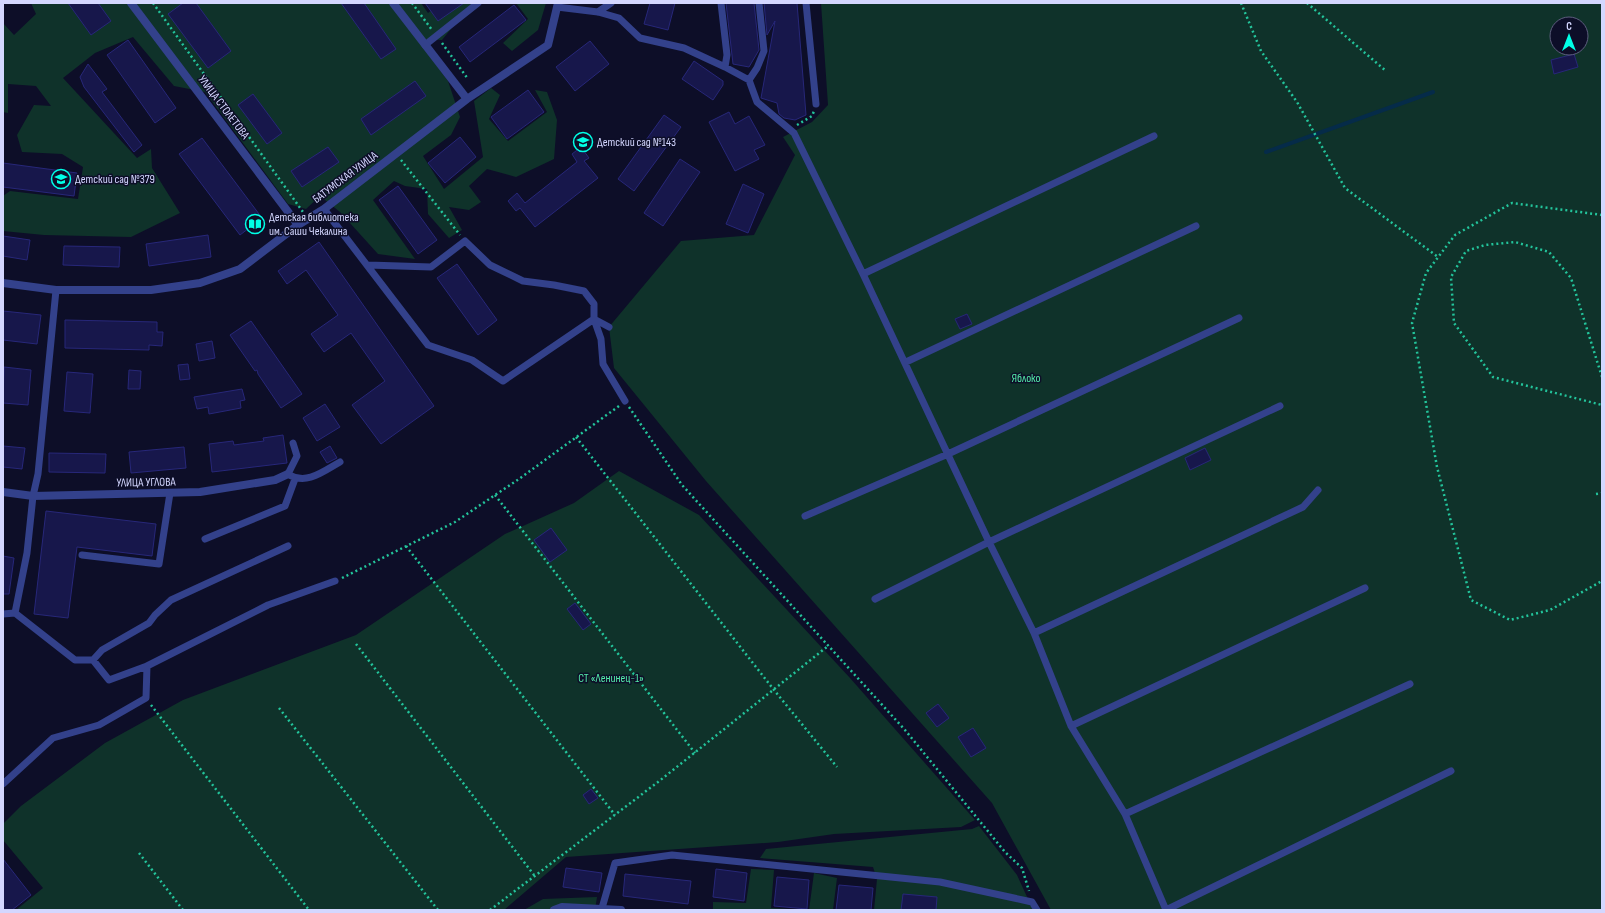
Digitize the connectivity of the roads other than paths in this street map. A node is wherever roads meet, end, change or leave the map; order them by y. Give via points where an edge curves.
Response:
1 (131, 3) edge
2 (393, 3) edge
3 (478, 3) edge
4 (611, 3) edge
5 (721, 3) edge
6 (759, 3) edge
7 (806, 3) edge
8 (558, 5) edge
9 (598, 12) junction
10 (425, 45) junction
11 (725, 67) junction
12 (749, 80) junction
13 (466, 99) junction
14 (816, 104) road end
15 (1154, 136) dead end
16 (324, 209) junction
17 (298, 225) junction
18 (1196, 226) dead end
19 (368, 265) junction
20 (864, 274) junction
21 (3, 283) edge
22 (56, 290) junction
23 (1239, 318) dead end
24 (594, 319) junction
25 (609, 327) dead end
26 (906, 362) junction
27 (625, 401) road end
28 (1280, 406) dead end
29 (293, 442) dead end
30 (948, 454) junction
31 (340, 462) dead end
32 (292, 476) junction
33 (1318, 490) dead end
34 (3, 492) edge
35 (170, 493) junction
36 (33, 496) junction
37 (805, 516) dead end
38 (206, 539) dead end
39 (989, 542) junction
40 (288, 546) dead end
41 (82, 555) dead end
42 (335, 581) road end
43 (1365, 588) dead end
44 (875, 599) dead end
45 (15, 613) junction
46 (3, 614) edge
47 (1034, 633) junction
48 (93, 660) junction
49 (147, 666) junction
50 (1410, 684) dead end
51 (1071, 726) junction
52 (1451, 771) dead end
53 (3, 784) edge
54 (1125, 814) junction
55 (602, 908) junction
56 (554, 910) edge
57 (621, 910) edge
58 (1037, 910) edge

1 - 17 street, УЛИЦА СТОЛЕТОВА
2 - 10 street
3 - 10 lane
4 - 9 lane
5 - 11 lane via 727,55
6 - 12 lane via 764,51 758,68
7 - 14 lane
8 - 9 lane
8 - 13 street, БАТУМСКАЯ УЛИЦА via 548,45
9 - 11 lane via 619,18 640,38 684,48
10 - 13 street
11 - 12 lane
12 - 20 lane via 757,102 794,133
13 - 16 street, БАТУМСКАЯ УЛИЦА
15 - 20 lane
16 - 17 street, БАТУМСКАЯ УЛИЦА
16 - 19 lane
17 - 22 street, БАТУМСКАЯ УЛИЦА via 240,269 200,283 151,290
18 - 26 lane
19 - 24 lane via 431,267 465,241 490,265 523,281 584,291 594,304
19 - 24 lane via 428,345 472,360 503,381
20 - 26 lane
21 - 22 street, БАТУМСКАЯ УЛИЦА
22 - 36 lane via 38,474
23 - 30 lane
24 - 25 lane
24 - 27 lane via 601,339 603,364
26 - 30 lane
28 - 39 lane
29 - 32 lane via 297,456
30 - 37 lane
30 - 39 lane
31 - 32 lane via 311,478
32 - 35 street, УЛИЦА УГЛОВА via 200,492
32 - 38 lane via 285,506
33 - 47 lane via 1303,507
34 - 36 street, УЛИЦА УГЛОВА
35 - 36 street, УЛИЦА УГЛОВА
35 - 41 lane via 159,564
36 - 45 lane via 27,553
39 - 44 lane
39 - 47 lane
40 - 48 lane via 171,600 149,623 102,650
42 - 49 lane via 268,605
43 - 51 lane
45 - 46 lane
45 - 48 lane via 75,660
47 - 51 lane
48 - 49 lane via 109,680
49 - 53 lane via 146,698 100,724 53,738
50 - 54 lane
51 - 54 lane
52 - 54 lane via 1166,910
55 - 56 street
55 - 57 street
55 - 58 lane via 615,863 672,855 940,882 1032,902

